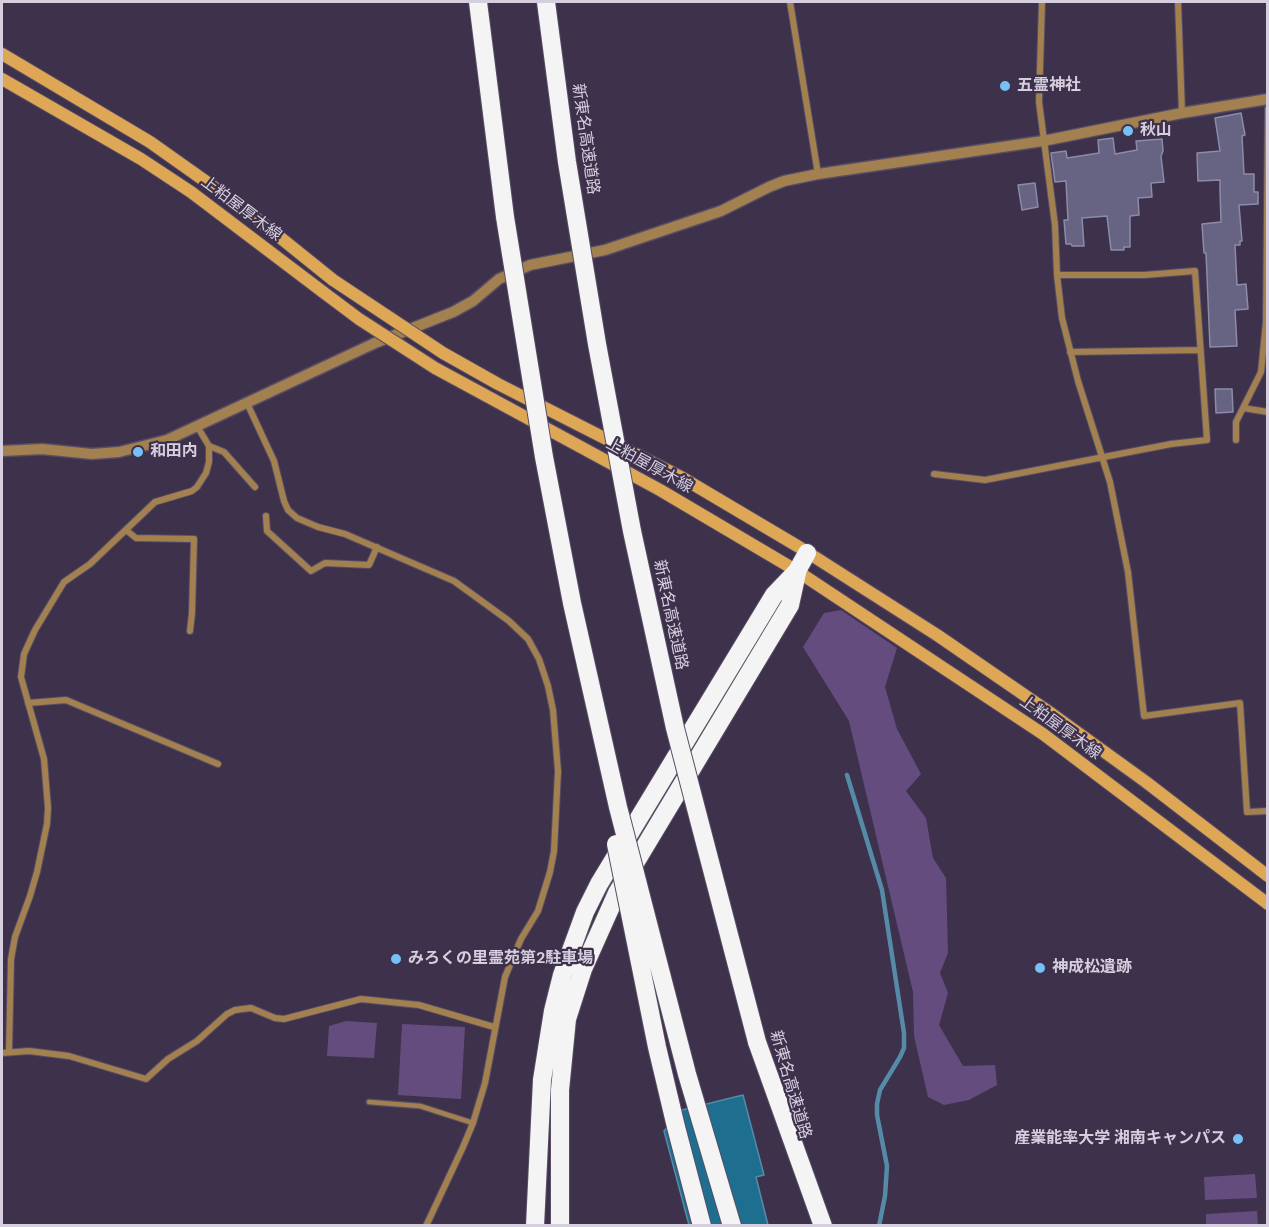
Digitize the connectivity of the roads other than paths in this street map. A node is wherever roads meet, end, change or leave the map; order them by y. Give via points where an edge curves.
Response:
1 (478, 2) edge
2 (546, 2) edge
3 (790, 2) edge
4 (1042, 2) edge
5 (1178, 2) edge
6 (2, 54) edge
7 (2, 79) edge
8 (1268, 99) edge
9 (1268, 109) edge
10 (1182, 113) junction
11 (1043, 141) junction
12 (818, 174) junction
13 (1057, 275) junction
14 (1267, 280) edge
15 (1200, 350) junction
16 (1070, 352) junction
17 (247, 403) junction
18 (1243, 408) junction
19 (1268, 412) edge
20 (197, 426) junction
21 (1236, 440) dead end
22 (209, 446) junction
23 (2, 451) edge
24 (1104, 458) junction
25 (933, 474) dead end
26 (255, 487) dead end
27 (266, 516) dead end
28 (126, 530) junction
29 (377, 548) junction
30 (807, 553) junction
31 (797, 571) junction
32 (572, 603) junction
33 (190, 631) dead end
34 (28, 703) junction
35 (218, 764) dead end
36 (1268, 811) edge
37 (1268, 876) edge
38 (1268, 904) edge
39 (494, 1026) junction
40 (757, 1042) junction
41 (5, 1052) edge
42 (369, 1102) dead end
43 (473, 1123) junction
44 (426, 1226) edge
45 (535, 1226) edge
46 (560, 1226) edge
47 (702, 1226) edge
48 (732, 1226) edge
49 (812, 1226) edge
50 (823, 1226) edge

1 - 32 highway, bridge via 505,217
2 - 40 highway, 新東名高速道路, bridge via 571,185 632,531 675,728
3 - 12 street
4 - 11 street
5 - 10 street
6 - 30 main road, 上粕屋厚木線, bridge via 150,142 246,210 333,280 443,353 681,477
7 - 31 main road, 上粕屋厚木線, bridge via 191,192 359,319 435,368 660,490
8 - 10 street
9 - 14 street
10 - 11 street
11 - 12 street
11 - 13 street via 1055,225
12 - 17 street via 769,187 721,211 605,250 530,265 499,279 453,312 375,343
13 - 15 street via 1144,275 1195,270
13 - 16 street
14 - 18 street via 1261,372
15 - 16 street
15 - 24 street via 1207,440
16 - 24 street
17 - 20 street
17 - 29 street via 274,461 288,510 318,527
18 - 19 street
18 - 21 street via 1236,422
20 - 22 street
20 - 23 street via 166,440 119,452
22 - 26 street via 224,452
22 - 28 street via 210,462 197,487 155,502
24 - 25 street via 985,480
24 - 36 street via 1128,572 1144,716 1240,703 1247,812
27 - 29 street via 267,531 311,571 325,563 369,565
28 - 33 street via 136,538 194,539
28 - 34 street via 64,582 34,630 21,665
29 - 39 street via 454,581 509,621 528,639 548,686 558,771 554,851 545,895 516,948
30 - 31 highway
30 - 37 main road, 上粕屋厚木線 via 1052,714
31 - 38 main road, 上粕屋厚木線 via 1043,734
31 - 45 highway via 774,595 585,912 562,975 542,1080
31 - 46 highway via 790,605 617,893 583,969 567,1019 560,1090
32 - 47 highway, bridge via 655,1037
32 - 48 highway, bridge via 618,807 687,1074
34 - 35 street via 66,700
34 - 41 street via 44,759 47,824 37,872 15,937
39 - 41 street via 419,1005 361,999 284,1019 243,1009 228,1014 146,1079 69,1056
39 - 43 street via 485,1083
40 - 49 highway, 新東名高速道路
40 - 50 highway
42 - 43 lane via 420,1106
43 - 44 street

